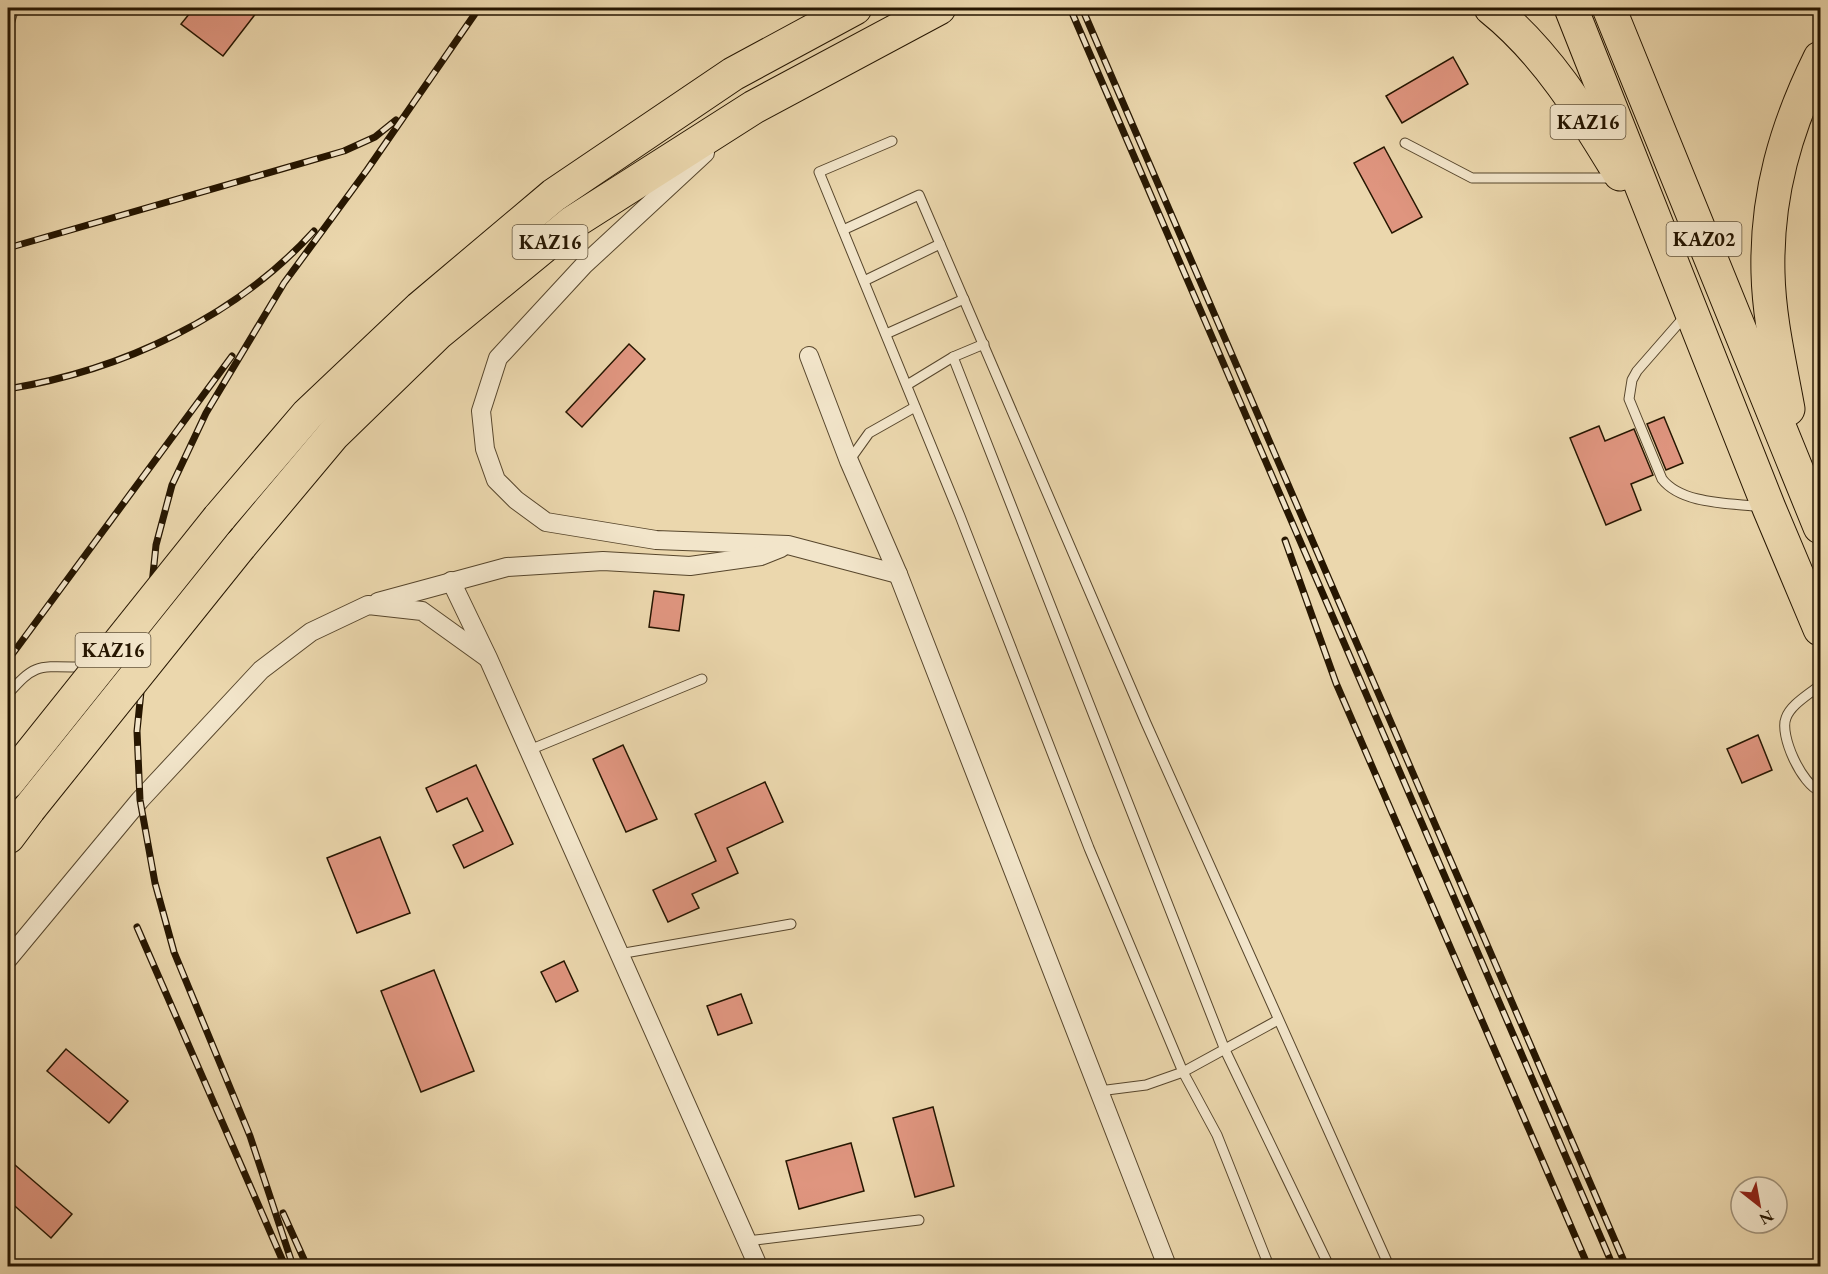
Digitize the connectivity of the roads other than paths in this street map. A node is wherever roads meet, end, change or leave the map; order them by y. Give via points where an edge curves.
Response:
1 (14, 8) edge
2 (855, 8) edge
3 (1491, 8) edge
4 (1570, 8) edge
5 (1609, 8) edge
6 (930, 12) edge
7 (8, 27) edge
8 (1821, 58) edge
9 (754, 107) junction
10 (892, 141) dead end
11 (1406, 143) dead end
12 (1622, 178) junction
13 (843, 230) junction
14 (940, 244) junction
15 (1667, 250) junction
16 (864, 281) junction
17 (964, 299) junction
18 (1690, 310) junction
19 (886, 334) junction
20 (984, 344) junction
21 (809, 356) dead end
22 (953, 357) junction
23 (907, 385) junction
24 (915, 406) junction
25 (849, 461) junction
26 (1798, 470) junction
27 (1769, 508) junction
28 (1821, 527) edge
29 (788, 545) junction
30 (898, 574) junction
31 (451, 580) junction
32 (368, 605) junction
33 (1821, 629) edge
34 (488, 658) junction
35 (76, 667) dead end
36 (702, 679) dead end
37 (1821, 685) edge
38 (8, 694) edge
39 (527, 751) junction
40 (8, 782) edge
41 (1821, 790) edge
42 (8, 837) edge
43 (791, 924) dead end
44 (618, 954) junction
45 (8, 959) edge
46 (1278, 1020) junction
47 (1225, 1050) junction
48 (1183, 1072) junction
49 (1097, 1092) junction
50 (919, 1220) dead end
51 (747, 1241) junction
52 (758, 1266) edge
53 (1167, 1266) edge
54 (1269, 1266) edge
55 (1329, 1266) edge
56 (1389, 1266) edge

1 - 7 lane
2 - 40 highway, KAZ16, bridge via 734,74 554,195 420,308 307,415 219,518
3 - 12 highway, KAZ16 via 1520,31 1568,90
4 - 15 highway, KАZ02
5 - 26 highway, KАZ02
6 - 9 highway, KAZ16
8 - 26 highway via 1785,141 1769,234 1771,310
9 - 29 street via 584,265 498,358 482,411 485,449 496,480 546,522 656,540
9 - 42 highway, KAZ16, bridge via 572,223 438,333 333,435
10 - 13 lane via 819,172
11 - 12 lane via 1472,178
12 - 15 highway, KAZ16
13 - 14 lane via 919,195
13 - 16 lane
14 - 16 lane
14 - 17 lane
15 - 18 highway, KАZ02
16 - 19 lane
17 - 19 lane
17 - 20 lane
18 - 27 highway, KАZ02
18 - 27 lane via 1637,371 1629,399 1668,486 1710,500
19 - 23 lane
20 - 22 lane
20 - 46 lane
21 - 25 street
22 - 23 lane
22 - 47 lane
23 - 24 lane
24 - 25 lane via 869,433
24 - 48 lane via 1089,848
25 - 30 street
26 - 28 highway, KАZ02
27 - 33 highway, KАZ02
29 - 30 street
29 - 31 street via 761,556 690,566 603,561 507,567
30 - 49 street
31 - 32 street
31 - 34 street
32 - 34 street via 422,611
32 - 45 street via 311,632 261,670 140,800
34 - 39 street
35 - 38 lane via 48,666 28,672
36 - 39 lane
37 - 41 lane via 1789,711 1785,719 1800,773 1810,786
39 - 44 street
43 - 44 lane
44 - 51 street
46 - 47 lane
46 - 56 lane
47 - 48 lane
47 - 55 lane
48 - 49 lane via 1146,1085
48 - 54 lane via 1217,1135
49 - 53 street
50 - 51 lane
51 - 52 street

